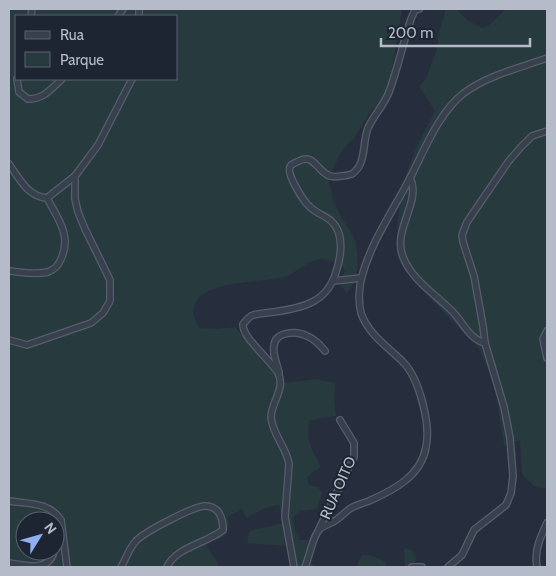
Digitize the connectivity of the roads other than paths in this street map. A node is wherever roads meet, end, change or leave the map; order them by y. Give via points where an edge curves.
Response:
1 (416, 9) edge
2 (547, 58) edge
3 (16, 80) edge
4 (61, 80) edge
5 (131, 80) edge
6 (547, 131) edge
7 (9, 164) edge
8 (76, 176) junction
9 (410, 178) junction
10 (47, 198) junction
11 (9, 270) edge
12 (361, 278) junction
13 (333, 281) junction
14 (546, 332) edge
15 (9, 340) edge
16 (485, 343) junction
17 (325, 351) dead end
18 (547, 358) edge
19 (279, 374) junction
20 (340, 420) dead end
21 (9, 501) edge
22 (50, 508) junction
23 (51, 511) edge
24 (547, 523) edge
25 (319, 529) junction
26 (48, 561) edge
27 (9, 563) edge
28 (67, 567) edge
29 (121, 567) edge
30 (167, 567) edge
31 (294, 567) edge
32 (305, 567) edge
33 (412, 567) edge
34 (422, 567) edge
35 (448, 567) edge
36 (538, 567) edge

1 - 13 street via 389,93 368,128 356,170 344,176 334,176 326,174 308,158 291,165 289,172 300,195 310,208 326,216 338,230 339,256
2 - 9 street via 474,86 455,101
3 - 4 street via 19,92 28,99 36,99 45,96
5 - 8 street via 98,145
6 - 16 street via 532,136 508,162 463,231
7 - 10 street via 29,191 38,198
8 - 10 street
8 - 15 street via 78,212 110,280 110,301 103,313 91,323 27,345
9 - 12 street via 381,228
9 - 16 street via 414,187 404,221 402,254 419,280 453,312 472,336
10 - 11 street via 66,239 66,249 58,266 47,272
12 - 13 street
12 - 25 street via 361,313 369,329 404,363 414,378 427,425 427,446 420,464 402,484 352,508
13 - 19 street via 327,292 306,306 255,315 243,324 245,334
14 - 18 street via 543,338
16 - 35 street via 510,438 512,493 506,505 474,530 462,555
17 - 19 street via 306,335 282,335 274,345
19 - 31 street via 280,388 271,421 288,457 285,517
20 - 25 street, RUA OITO via 354,443 354,457
21 - 22 street
22 - 23 street
22 - 28 street via 61,520
24 - 36 street via 536,553
25 - 32 street, RUA OITO
26 - 27 street via 38,567
29 - 30 street via 137,539 167,522 204,506 220,514 223,530 183,550 171,558
33 - 34 street

